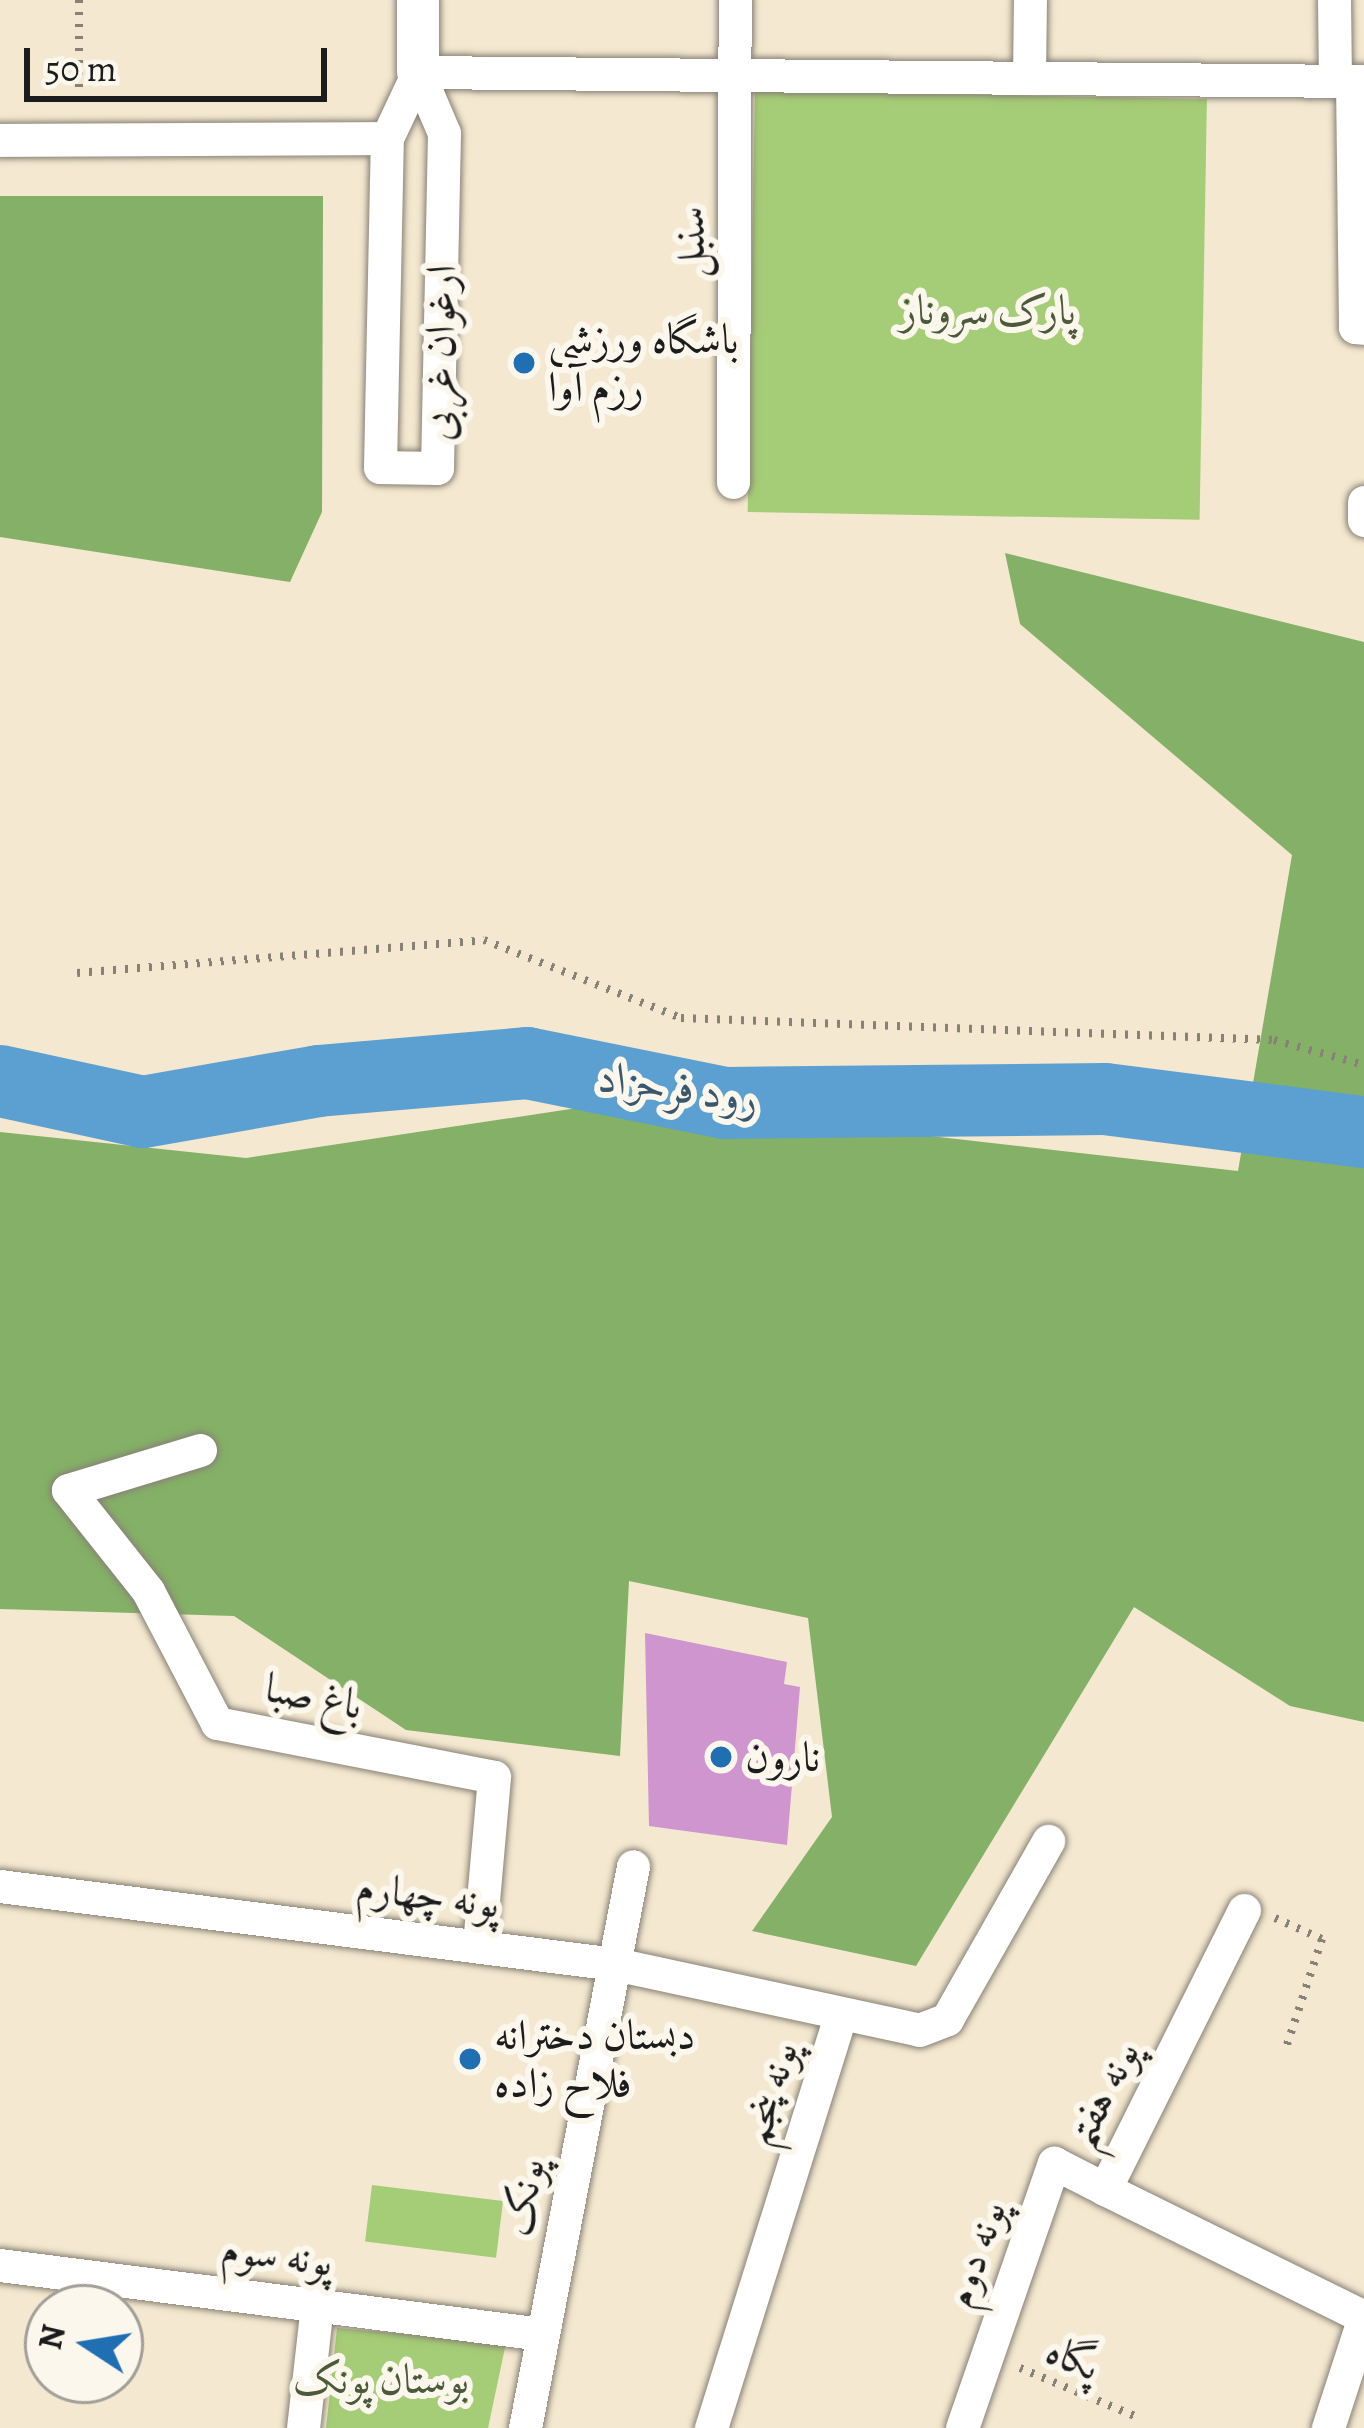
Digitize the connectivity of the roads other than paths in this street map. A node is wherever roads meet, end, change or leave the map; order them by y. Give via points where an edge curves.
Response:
1 (418, 0) edge
2 (735, 0) edge
3 (1030, 0) edge
4 (1334, 0) edge
5 (418, 72) junction
6 (736, 75) junction
7 (1029, 78) junction
8 (1350, 81) edge
9 (387, 138) junction
10 (0, 140) edge
11 (1364, 328) edge
12 (733, 482) dead end
13 (1364, 502) edge
14 (1364, 520) edge
15 (200, 1450) dead end
16 (1048, 1841) dead end
17 (633, 1866) dead end
18 (0, 1886) edge
19 (1244, 1910) road end
20 (479, 1946) junction
21 (615, 1964) junction
22 (840, 2018) junction
23 (1105, 2189) junction
24 (0, 2265) edge
25 (317, 2306) junction
26 (1364, 2317) edge
27 (542, 2334) junction
28 (303, 2428) edge
29 (526, 2428) edge
30 (711, 2428) edge
31 (962, 2428) edge
32 (1328, 2428) edge

1 - 5 street, ارغوان غربی
2 - 6 street, سنبل
3 - 7 street
4 - 8 street
5 - 6 street
5 - 9 street, ارغوان غربی
5 - 9 street, ارغوان غربی via 444,134 437,468 380,467
6 - 7 street
6 - 12 street, سنبل
7 - 8 street
8 - 11 street via 1355,327
9 - 10 street
13 - 14 street
15 - 20 street, باغ صبا via 68,1490 148,1591 217,1723 494,1777
16 - 22 street, پونه پنجم via 947,2019 919,2030
17 - 21 street, پونک
18 - 20 street, پونه چهارم
19 - 23 street, پونه هفتم
20 - 21 street, پونه چهارم
21 - 22 street, پونه چهارم
21 - 27 street, پونک
22 - 30 street, پونه پنجم
23 - 26 street, پونه هفتم
23 - 31 street, پونه دوم via 1054,2163
24 - 25 street, پونه سوم
25 - 27 street, پونه سوم
25 - 28 street
26 - 32 street
27 - 29 street, پونک

